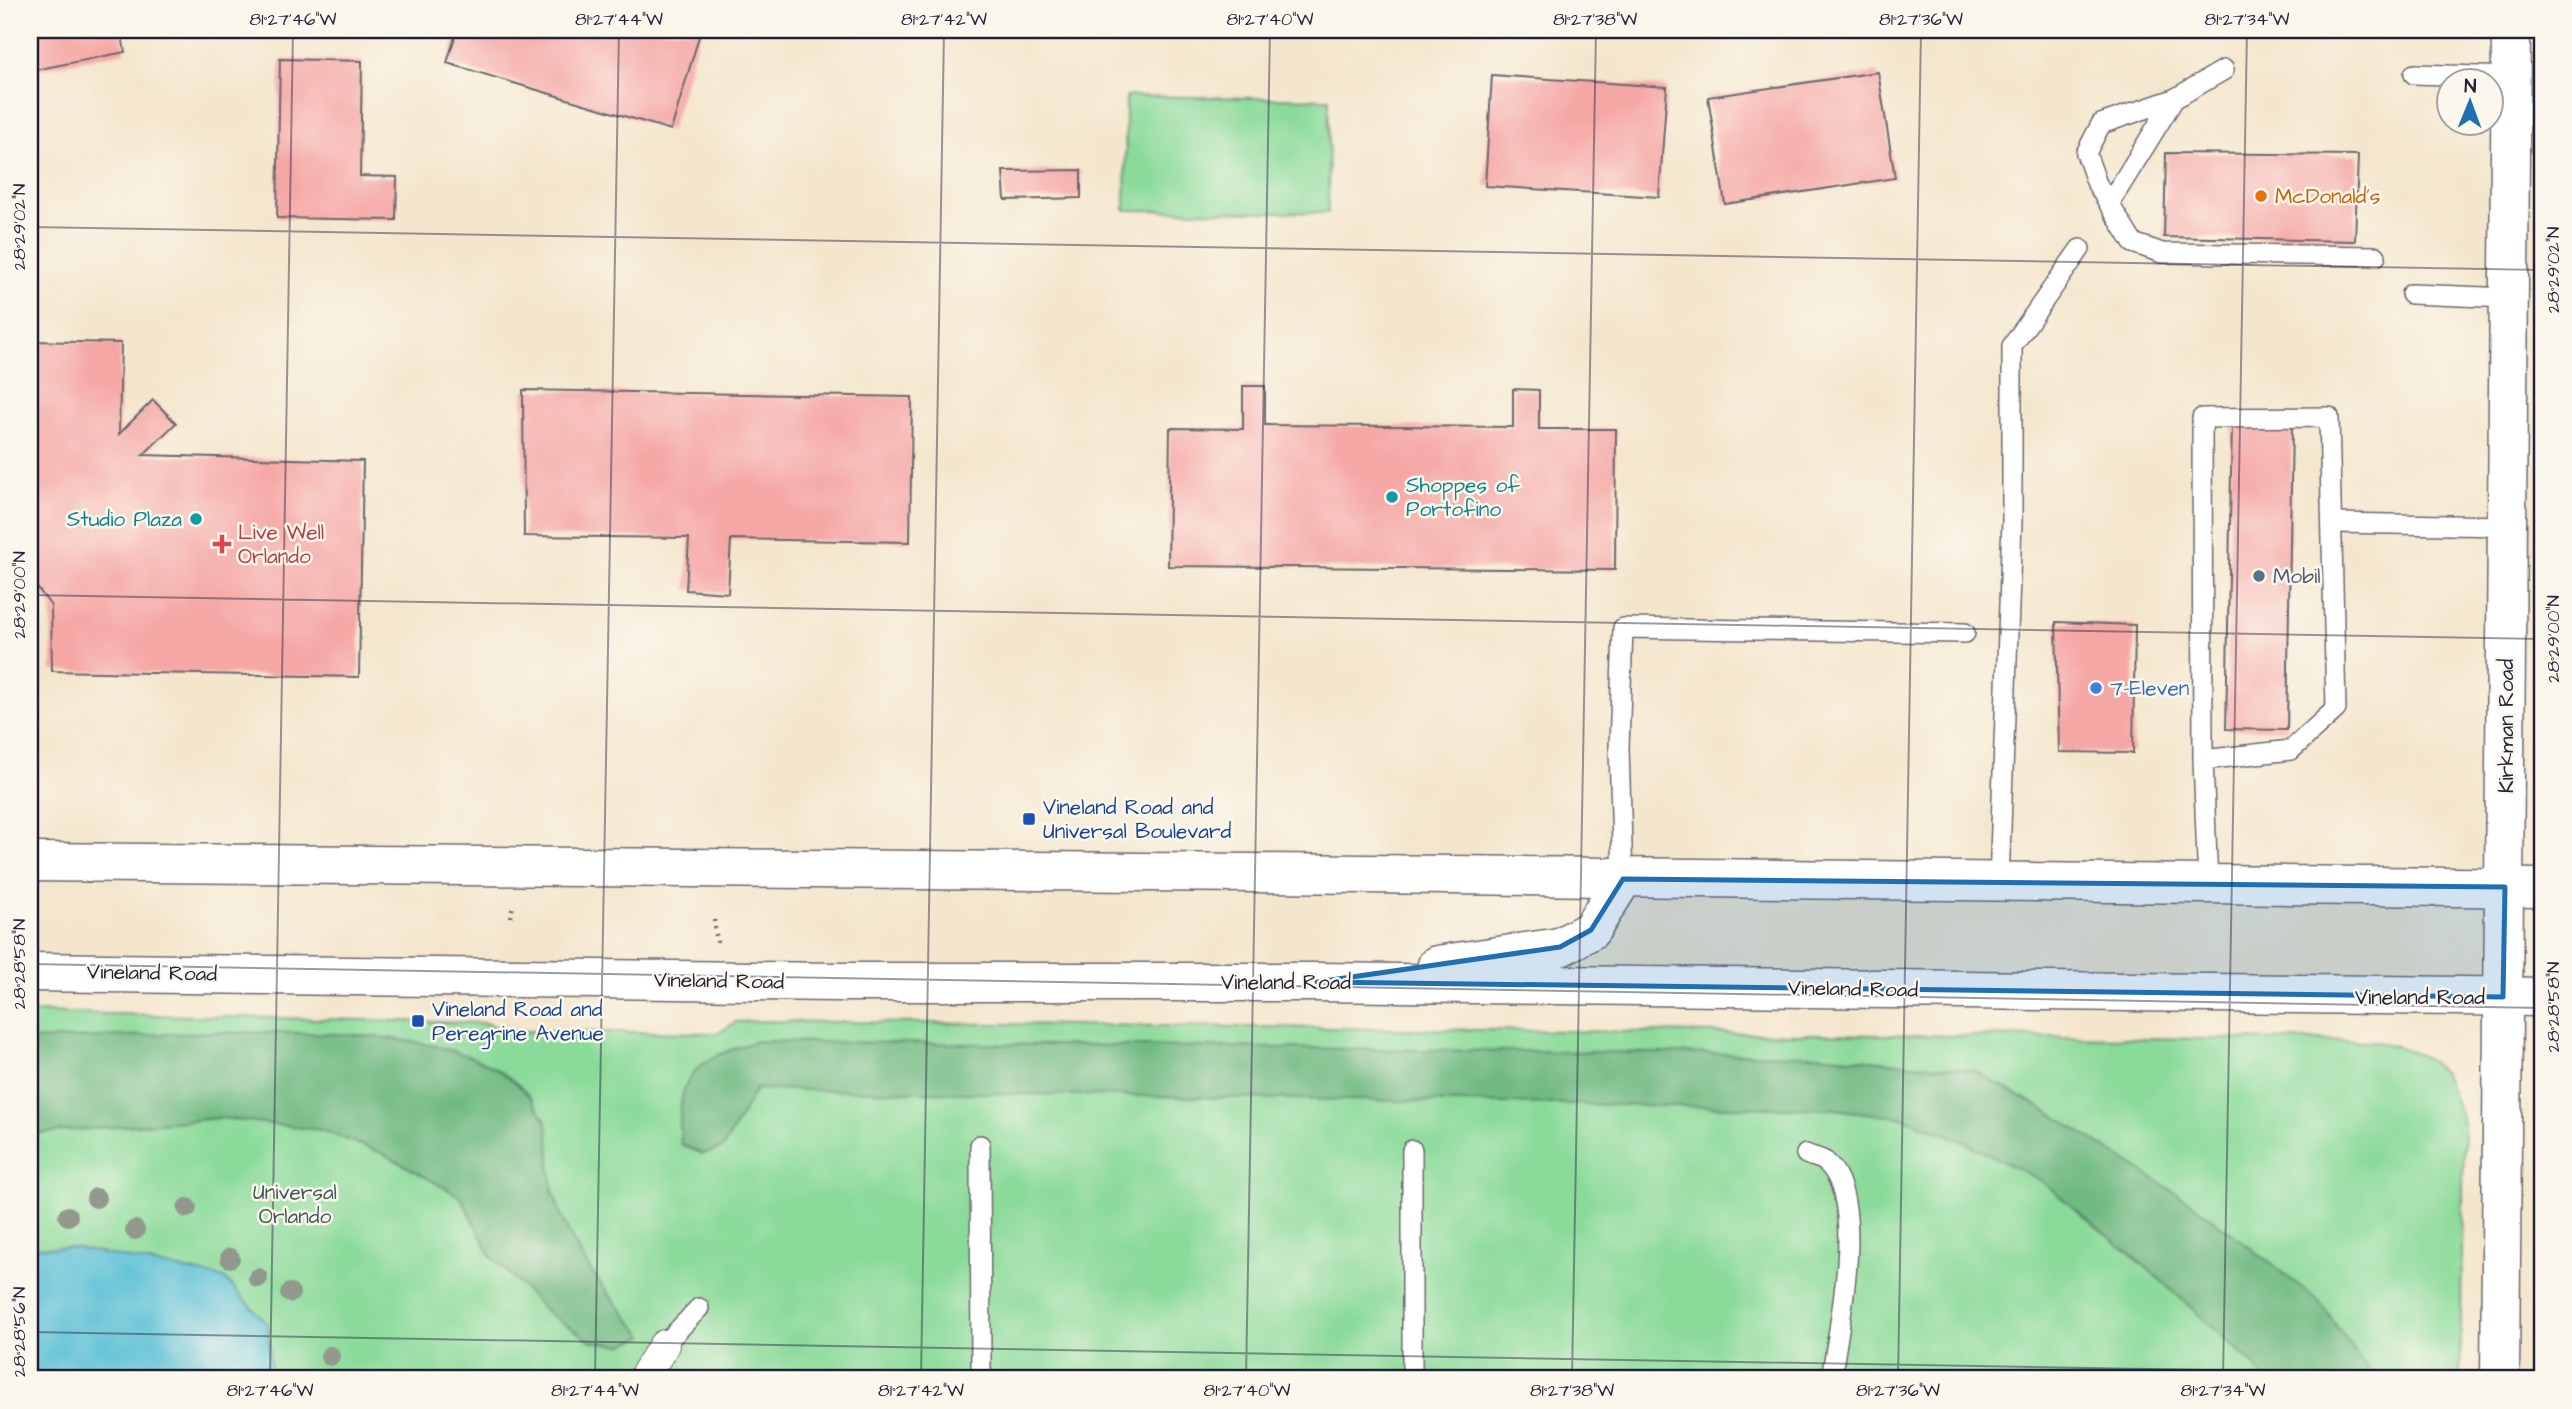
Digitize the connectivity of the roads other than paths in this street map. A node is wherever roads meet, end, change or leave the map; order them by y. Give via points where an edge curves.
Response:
1 (2511, 30) edge
2 (2224, 71) dead end
3 (2414, 74) dead end
4 (2511, 77) junction
5 (2174, 99) junction
6 (2109, 204) junction
7 (2080, 249) dead end
8 (2376, 256) dead end
9 (2411, 294) dead end
10 (2509, 298) junction
11 (2333, 523) junction
12 (2507, 526) junction
13 (1965, 633) dead end
14 (2203, 760) junction
15 (30, 862) edge
16 (1623, 879) junction
17 (1999, 883) junction
18 (2208, 885) junction
19 (2505, 887) junction
20 (2542, 888) edge
21 (30, 972) edge
22 (1317, 982) junction
23 (2542, 997) edge
24 (2503, 998) junction
25 (980, 1145) dead end
26 (1412, 1150) dead end
27 (1806, 1154) dead end
28 (699, 1308) dead end
29 (664, 1345) joint
30 (981, 1371) dead end
31 (643, 1379) edge
32 (1412, 1379) edge
33 (1831, 1379) edge
34 (2500, 1379) edge

1 - 4 main road, Kirkman Road
2 - 5 lane
3 - 4 lane
4 - 10 main road, Kirkman Road
5 - 6 lane
5 - 6 lane via 2101,124 2086,153
6 - 8 lane via 2133,243 2162,253
7 - 17 lane via 2012,346 2012,520
9 - 10 lane
10 - 12 main road, Kirkman Road
11 - 12 lane
11 - 14 lane via 2336,709 2291,750
11 - 14 lane via 2329,417 2202,418
12 - 19 main road, Kirkman Road
13 - 16 lane via 1623,628 1619,748
14 - 18 lane
15 - 16 main road via 641,863
16 - 17 main road
16 - 22 main road via 1591,930 1560,947
17 - 18 main road
18 - 19 main road
19 - 20 main road
19 - 24 main road, Kirkman Road
21 - 22 main road, Vineland Road via 813,982
22 - 24 main road, Vineland Road
23 - 24 main road, Vineland Road
24 - 34 main road, Kirkman Road
25 - 30 lane
26 - 32 lane
27 - 33 lane via 1825,1161 1840,1182 1846,1207 1846,1271
28 - 29 lane
29 - 31 street

